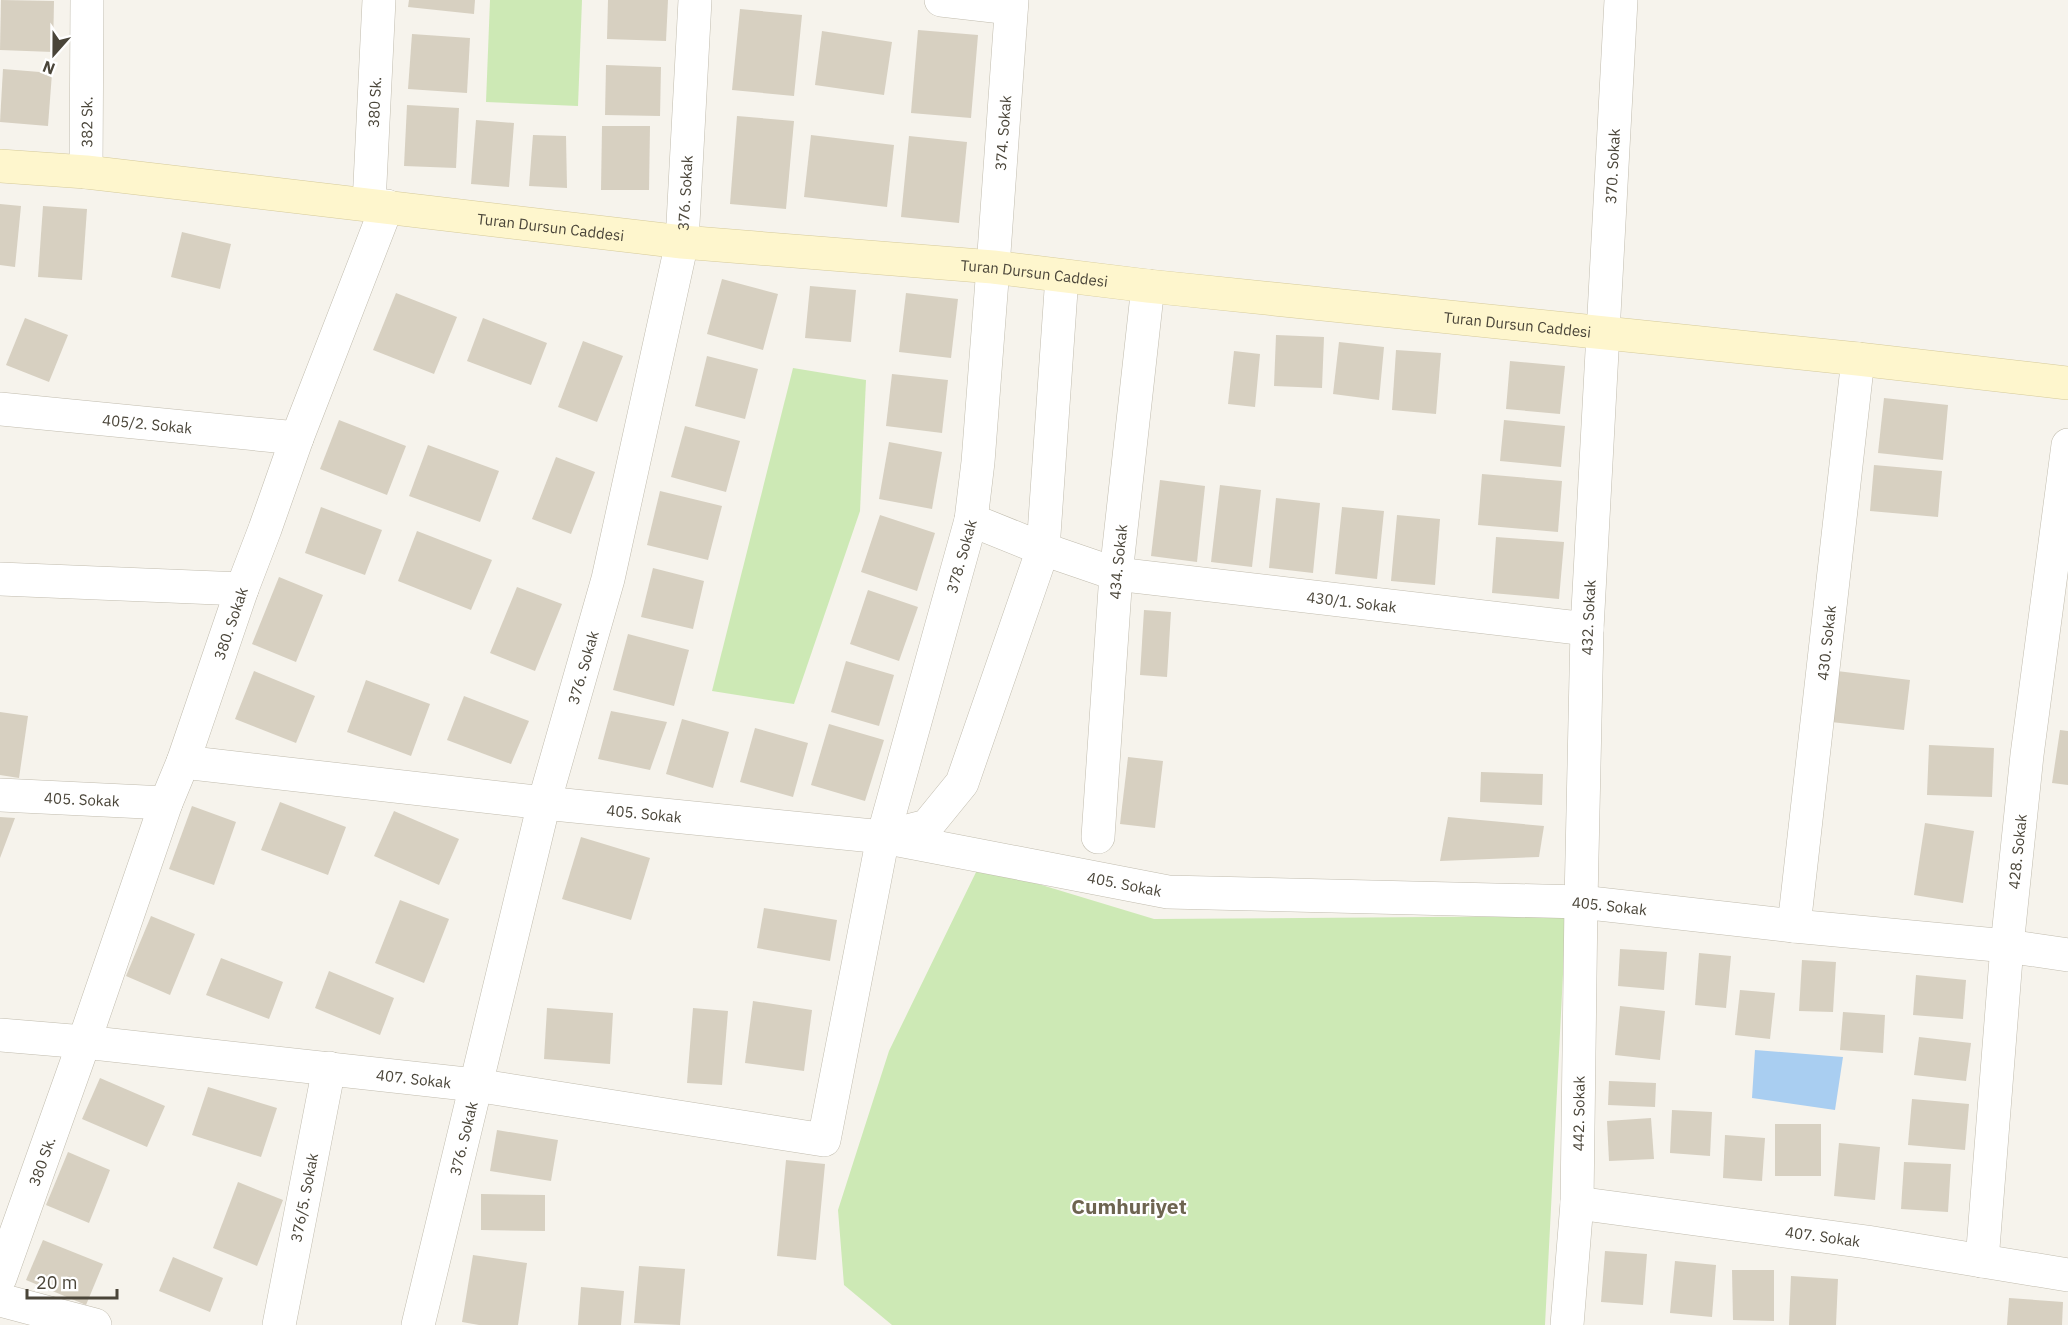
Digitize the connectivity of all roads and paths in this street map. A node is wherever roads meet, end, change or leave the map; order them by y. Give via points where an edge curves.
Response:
1 (87, 0) edge
2 (379, 0) edge
3 (695, 0) edge
4 (941, 0) edge
5 (1621, 0) edge
6 (1011, 4) edge
7 (0, 166) edge
8 (86, 172) junction
9 (378, 205) junction
10 (682, 242) junction
11 (993, 267) junction
12 (1062, 276) junction
13 (1148, 286) junction
14 (1604, 333) junction
15 (1857, 359) junction
16 (2068, 383) edge
17 (0, 409) edge
18 (297, 438) junction
19 (2068, 445) edge
20 (971, 520) junction
21 (1043, 549) junction
22 (1116, 574) junction
23 (0, 579) edge
24 (242, 589) junction
25 (1587, 629) junction
26 (183, 762) junction
27 (0, 795) edge
28 (166, 803) junction
29 (544, 803) junction
30 (883, 837) junction
31 (1098, 837) dead end
32 (1581, 902) junction
33 (1794, 926) junction
34 (2007, 946) junction
35 (2068, 955) edge
36 (0, 1035) edge
37 (84, 1042) junction
38 (329, 1068) junction
39 (475, 1085) junction
40 (824, 1140) joint
41 (1577, 1203) junction
42 (1982, 1261) junction
43 (2068, 1275) edge
44 (0, 1278) edge
45 (0, 1300) edge
46 (95, 1325) edge
47 (279, 1325) edge
48 (418, 1325) edge
49 (1566, 1325) edge

1 - 8 street, 382 Sk.
2 - 9 street, 380 Sk.
3 - 10 street, 376. Sokak
4 - 6 street
5 - 14 street, 370. Sokak
6 - 11 street, 374. Sokak
7 - 8 street, Turan Dursun Caddesi
8 - 9 street, Turan Dursun Caddesi
9 - 10 street, Turan Dursun Caddesi
9 - 18 street, 380. Sokak
10 - 11 street, Turan Dursun Caddesi
10 - 29 street, 376. Sokak via 608,579
11 - 12 street, Turan Dursun Caddesi
11 - 20 street, 378. Sokak
12 - 13 street, Turan Dursun Caddesi
12 - 21 street
13 - 14 street, Turan Dursun Caddesi
13 - 22 street, 434. Sokak
14 - 15 street, Turan Dursun Caddesi
14 - 25 street, 432. Sokak
15 - 16 street, Turan Dursun Caddesi
15 - 33 street, 430. Sokak
17 - 18 street, 405/2. Sokak
18 - 24 street, 380. Sokak
19 - 34 street, 428. Sokak via 2027,755
20 - 21 street, 430/1. Sokak
20 - 30 street, 378. Sokak
21 - 22 street, 430/1. Sokak
21 - 30 street via 962,783 927,826
22 - 25 street, 430/1. Sokak
22 - 31 street, 434. Sokak
23 - 24 street
24 - 26 street, 380. Sokak
25 - 32 street, 432. Sokak
26 - 28 street, 380. Sokak
26 - 29 street, 405. Sokak
27 - 28 street, 405. Sokak
28 - 37 street, 380. Sokak
29 - 30 street, 405. Sokak
29 - 39 street, 376. Sokak
30 - 32 street, 405. Sokak via 1168,892
30 - 40 street, 378. Sokak
32 - 33 street, 405. Sokak
32 - 41 street, 442. Sokak
33 - 34 street, 405. Sokak
34 - 35 street, 405. Sokak
34 - 42 street, 428. Sokak
36 - 37 street, 407. Sokak
37 - 38 street, 407. Sokak
37 - 44 street, 380 Sk.
38 - 39 street, 407. Sokak
38 - 47 street, 376/5. Sokak
39 - 40 street, 407. Sokak
39 - 48 street, 376. Sokak
41 - 42 street, 407. Sokak
41 - 49 street, 442. Sokak
42 - 43 street, 407. Sokak
45 - 46 street

